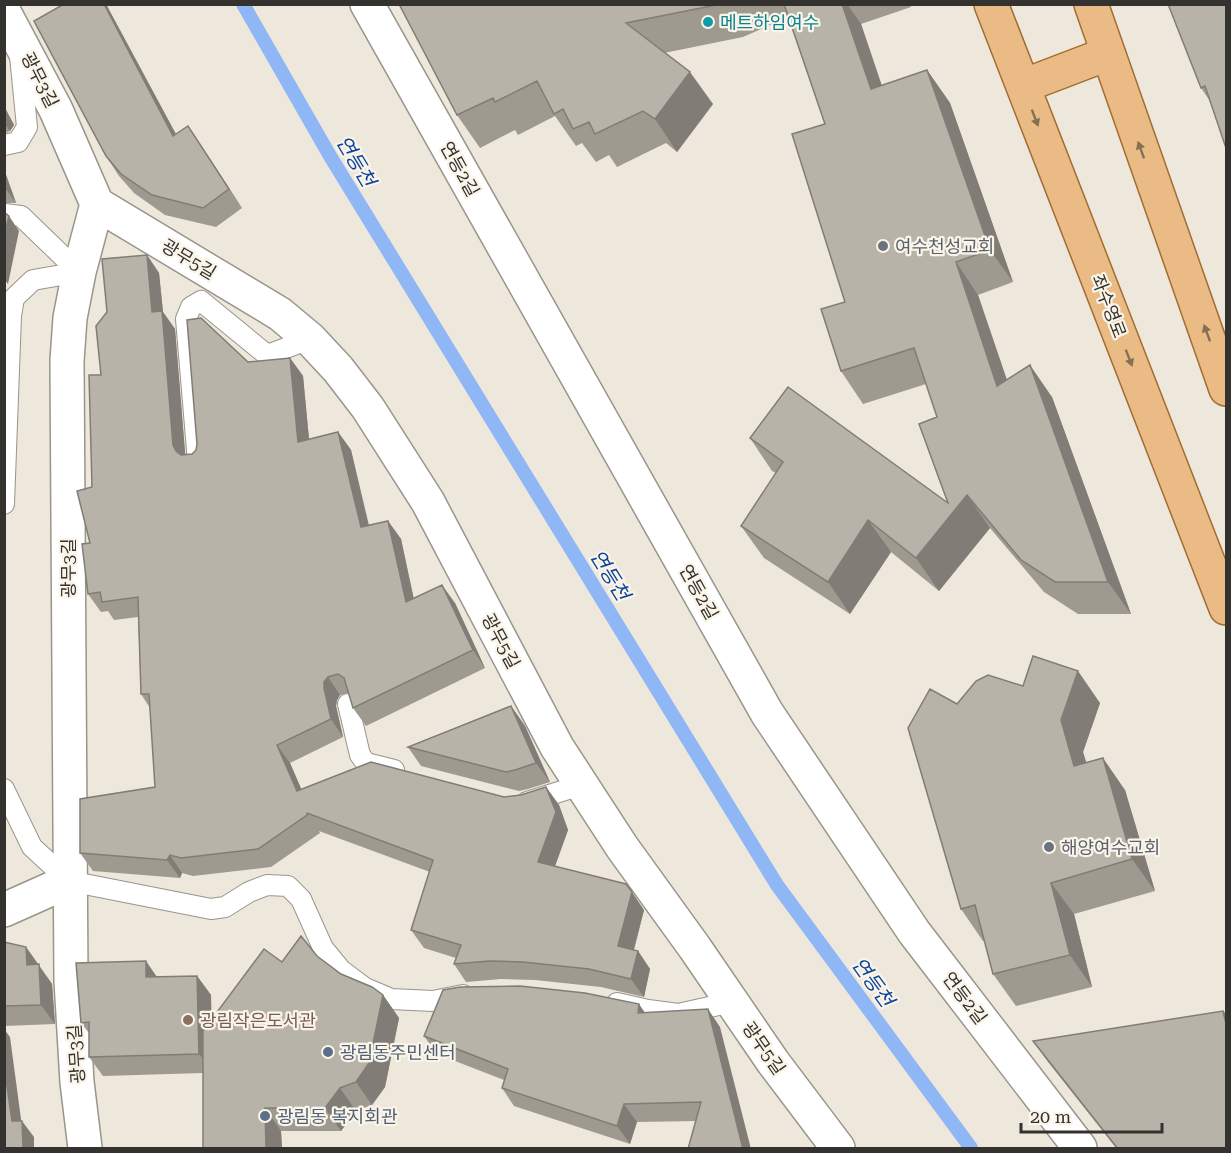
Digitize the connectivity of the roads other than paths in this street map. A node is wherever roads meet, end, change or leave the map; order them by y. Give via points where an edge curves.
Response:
1 (367, 4) edge
2 (991, 4) edge
3 (1091, 4) edge
4 (11, 24) edge
5 (1107, 54) junction
6 (1023, 86) junction
7 (4, 145) edge
8 (98, 204) junction
9 (4, 214) edge
10 (79, 272) junction
11 (310, 339) junction
12 (1227, 388) edge
13 (198, 462) edge
14 (4, 504) edge
15 (1227, 608) edge
16 (348, 704) edge
17 (412, 775) edge
18 (581, 785) junction
19 (4, 789) edge
20 (510, 801) edge
21 (69, 881) junction
22 (4, 910) edge
23 (481, 992) edge
24 (600, 999) edge
25 (732, 1002) junction
26 (85, 1149) edge
27 (838, 1149) edge
28 (1080, 1149) edge

1 - 28 street, 연등2길 via 767,713 914,932
2 - 6 main road, 좌수영로
3 - 5 main road
4 - 7 lane via 27,127 18,142
4 - 8 street, 광무3길 via 56,110
5 - 6 main road
12 -> 5 main road
6 -> 15 main road, 좌수영로
8 - 10 street, 광무3길
8 - 11 street, 광무5길 via 280,314
9 - 10 lane via 21,216
10 - 14 lane via 33,280 14,298
10 - 21 street, 광무3길 via 67,361
11 - 13 lane via 267,355 201,302 191,307 186,319
11 - 18 street, 광무5길 via 368,408 428,502 557,747
16 - 17 lane via 360,755 366,763
18 - 20 lane via 531,801
18 - 25 street, 광무5길
19 - 21 lane via 32,847
21 - 22 street
21 - 23 lane via 211,909 225,907 267,885 288,886 301,899 323,948 341,970 364,988 391,999 433,1001
21 - 26 street, 광무3길 via 72,992
24 - 25 lane via 678,1014
25 - 27 street, 광무5길

